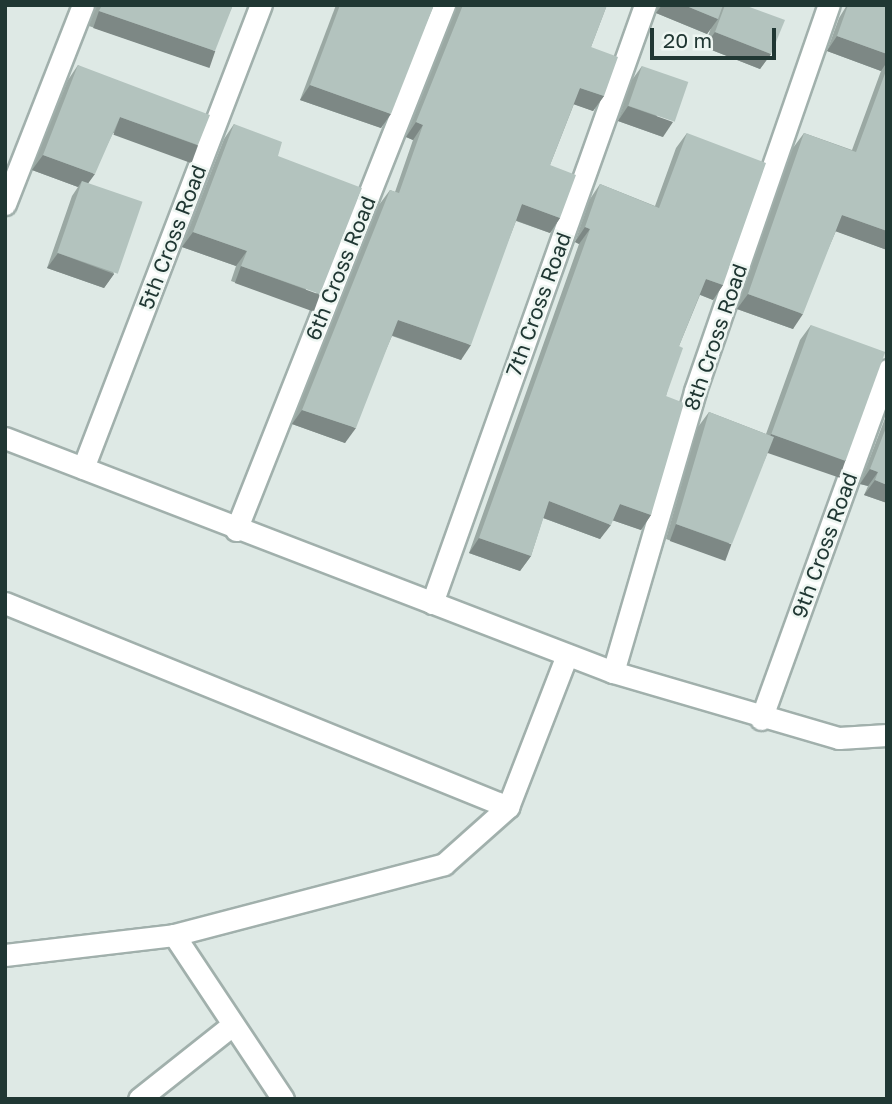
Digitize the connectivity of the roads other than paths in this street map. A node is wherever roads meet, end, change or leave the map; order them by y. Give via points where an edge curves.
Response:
1 (83, 5) edge
2 (261, 5) edge
3 (444, 5) edge
4 (645, 5) edge
5 (829, 5) edge
6 (5, 204) edge
7 (887, 370) edge
8 (5, 438) edge
9 (83, 468) junction
10 (236, 530) junction
11 (5, 603) edge
12 (432, 603) junction
13 (566, 655) junction
14 (613, 672) junction
15 (761, 719) junction
16 (887, 735) edge
17 (508, 807) junction
18 (174, 935) junction
19 (5, 955) edge
20 (231, 1026) junction
21 (139, 1099) edge
22 (284, 1099) edge

1 - 6 street
2 - 9 street, 5th Cross Road
3 - 10 street, 6th Cross Road
4 - 12 street, 7th Cross Road
5 - 14 street, 8th Cross Road via 695,391
7 - 15 street, 9th Cross Road
8 - 9 street
9 - 10 street
10 - 12 street
11 - 17 street
12 - 13 street
13 - 14 street
13 - 17 street
14 - 15 street
15 - 16 street via 839,738
17 - 18 street via 444,864
18 - 19 street
18 - 20 street
20 - 21 street
20 - 22 street

